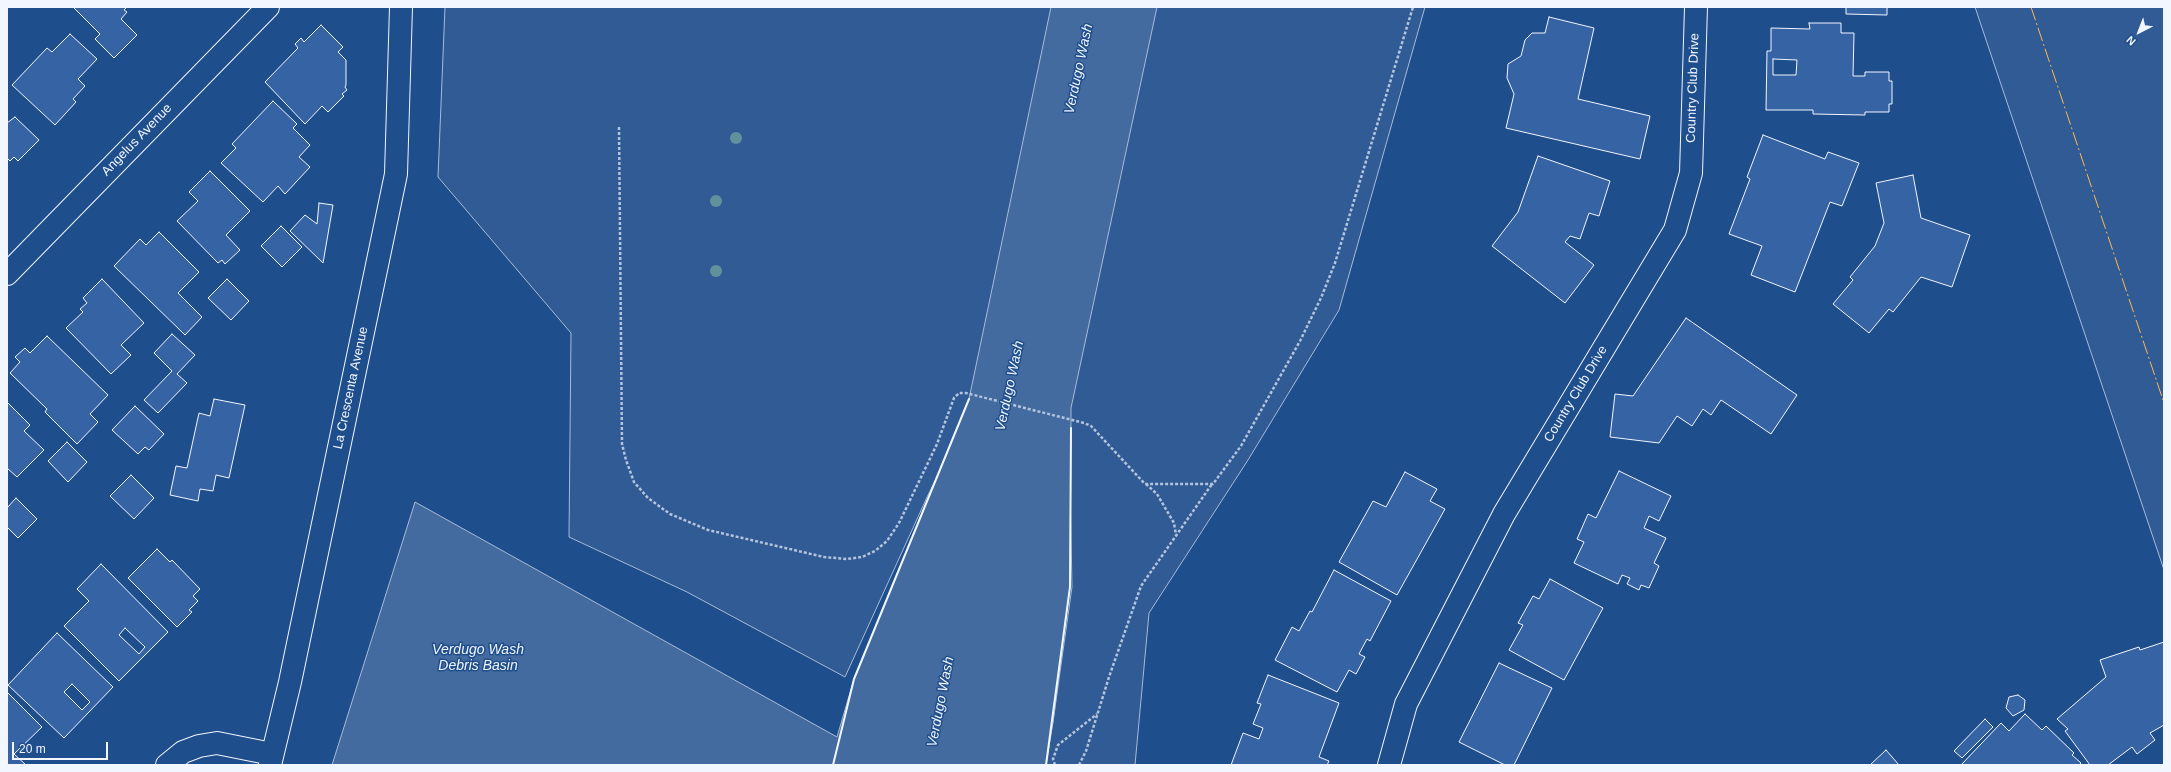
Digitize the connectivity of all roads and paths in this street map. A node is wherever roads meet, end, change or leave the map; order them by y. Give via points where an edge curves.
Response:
1 (268, 7) edge
2 (401, 7) edge
3 (1413, 7) edge
4 (1696, 7) edge
5 (619, 127) dead end
6 (7, 274) edge
7 (1145, 484) junction
8 (1213, 484) junction
9 (1176, 535) junction
10 (1097, 714) junction
11 (271, 760) edge
12 (167, 765) edge
13 (1055, 765) edge
14 (1079, 765) edge
15 (1389, 765) edge

1 - 6 street, Angelus Avenue
2 - 11 street, La Crescenta Avenue via 396,174 290,682
3 - 8 path via 1335,263 1321,298 1241,446
4 - 15 street, Country Club Drive via 1691,173 1675,230 1504,514 1406,704
5 - 7 path via 622,444 634,482 648,498 670,514 708,530 824,557 862,557 876,551 887,541 899,522 940,438 954,398 959,393 1091,426
7 - 8 path
7 - 9 path via 1157,494 1174,523
8 - 9 path
9 - 10 path via 1139,592
10 - 13 path via 1058,745 1053,759
10 - 14 path
11 - 12 street via 217,743 183,752

